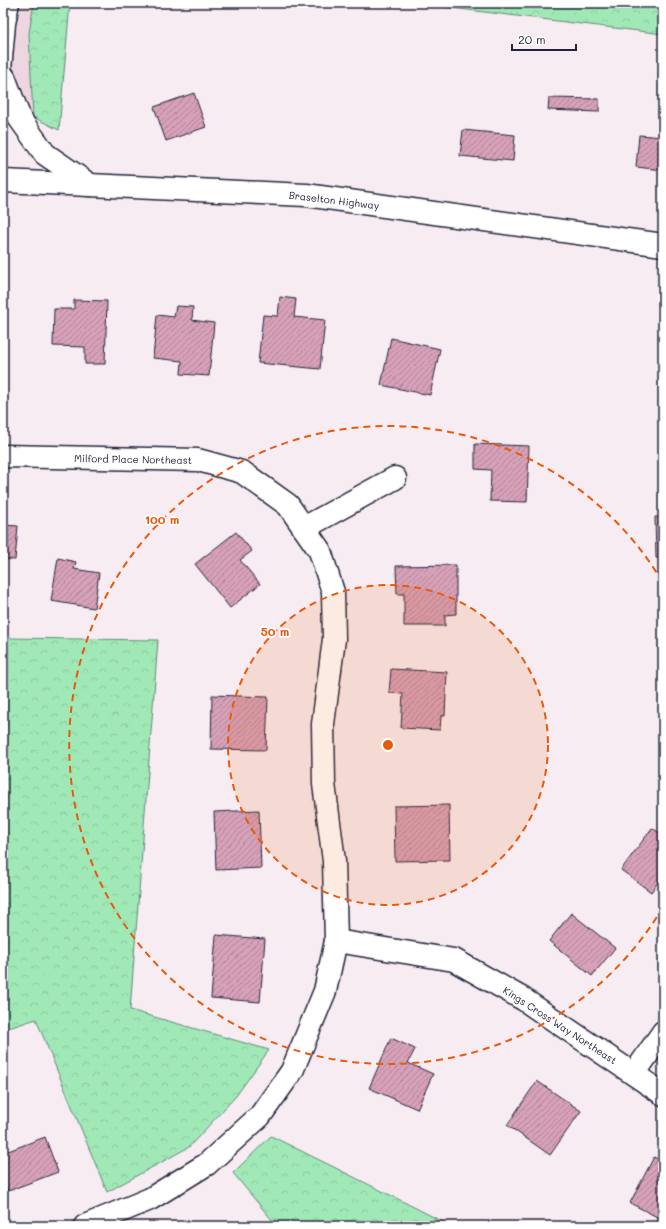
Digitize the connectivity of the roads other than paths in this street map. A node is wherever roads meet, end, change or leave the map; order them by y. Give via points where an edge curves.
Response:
1 (13, 3) edge
2 (4, 85) edge
3 (3, 181) edge
4 (90, 185) junction
5 (663, 245) edge
6 (3, 456) edge
7 (395, 478) dead end
8 (304, 528) junction
9 (336, 941) junction
10 (663, 1032) edge
11 (634, 1074) junction
12 (663, 1094) edge
13 (85, 1226) edge

1 - 2 lane
2 - 4 street via 20,120 44,154
3 - 4 street, Braselton Highway
4 - 5 street, Braselton Highway via 306,196
6 - 8 street, Milford Place Northeast via 198,460 242,472 288,505
7 - 8 street
8 - 9 street, Milford Place Northeast via 320,551 333,592 334,639 323,724 324,784 334,861
9 - 11 street, Kings Cross Way Northeast via 454,960 523,999
9 - 13 street, Milford Place Northeast via 325,992 292,1071 260,1116 207,1164 150,1199
10 - 11 street
11 - 12 street, Kings Cross Way Northeast

